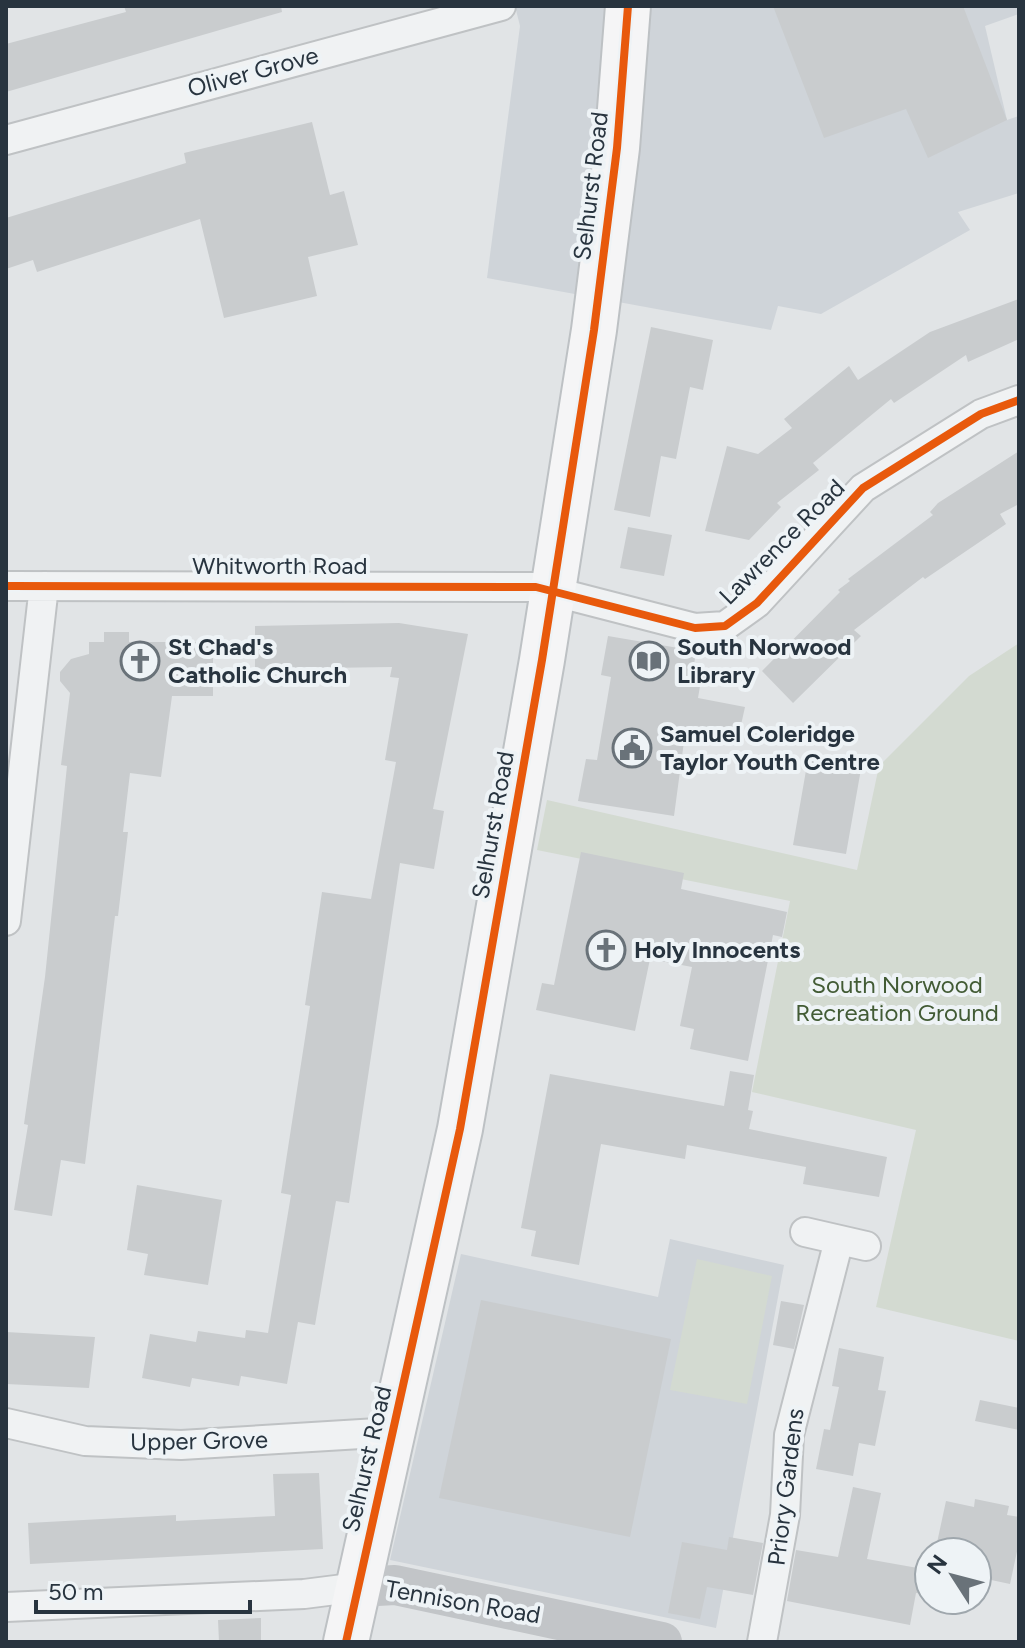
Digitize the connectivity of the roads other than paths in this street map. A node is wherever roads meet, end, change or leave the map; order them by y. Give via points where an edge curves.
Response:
1 (501, 6) edge
2 (628, 6) edge
3 (6, 140) edge
4 (1019, 400) edge
5 (6, 586) edge
6 (44, 586) junction
7 (554, 592) junction
8 (6, 921) edge
9 (805, 1232) dead end
10 (6, 1423) edge
11 (394, 1432) junction
12 (359, 1587) junction
13 (6, 1607) edge
14 (346, 1642) edge
15 (662, 1642) edge
16 (762, 1642) edge

1 - 3 street, Oliver Grove
2 - 7 main road, Selhurst Road via 617,148
4 - 7 street, Lawrence Road via 981,414 863,488 757,603 725,626 695,628
5 - 6 street, Whitworth Road
6 - 7 street, Whitworth Road via 483,586
6 - 8 street
7 - 11 main road, Selhurst Road via 460,1129
9 - 16 street, Priory Gardens via 853,1243 789,1435 785,1515
10 - 11 street, Upper Grove via 85,1441 181,1445
11 - 12 main road, Selhurst Road
12 - 13 street
12 - 14 main road, Selhurst Road
12 - 15 street, Tennison Road via 395,1585

